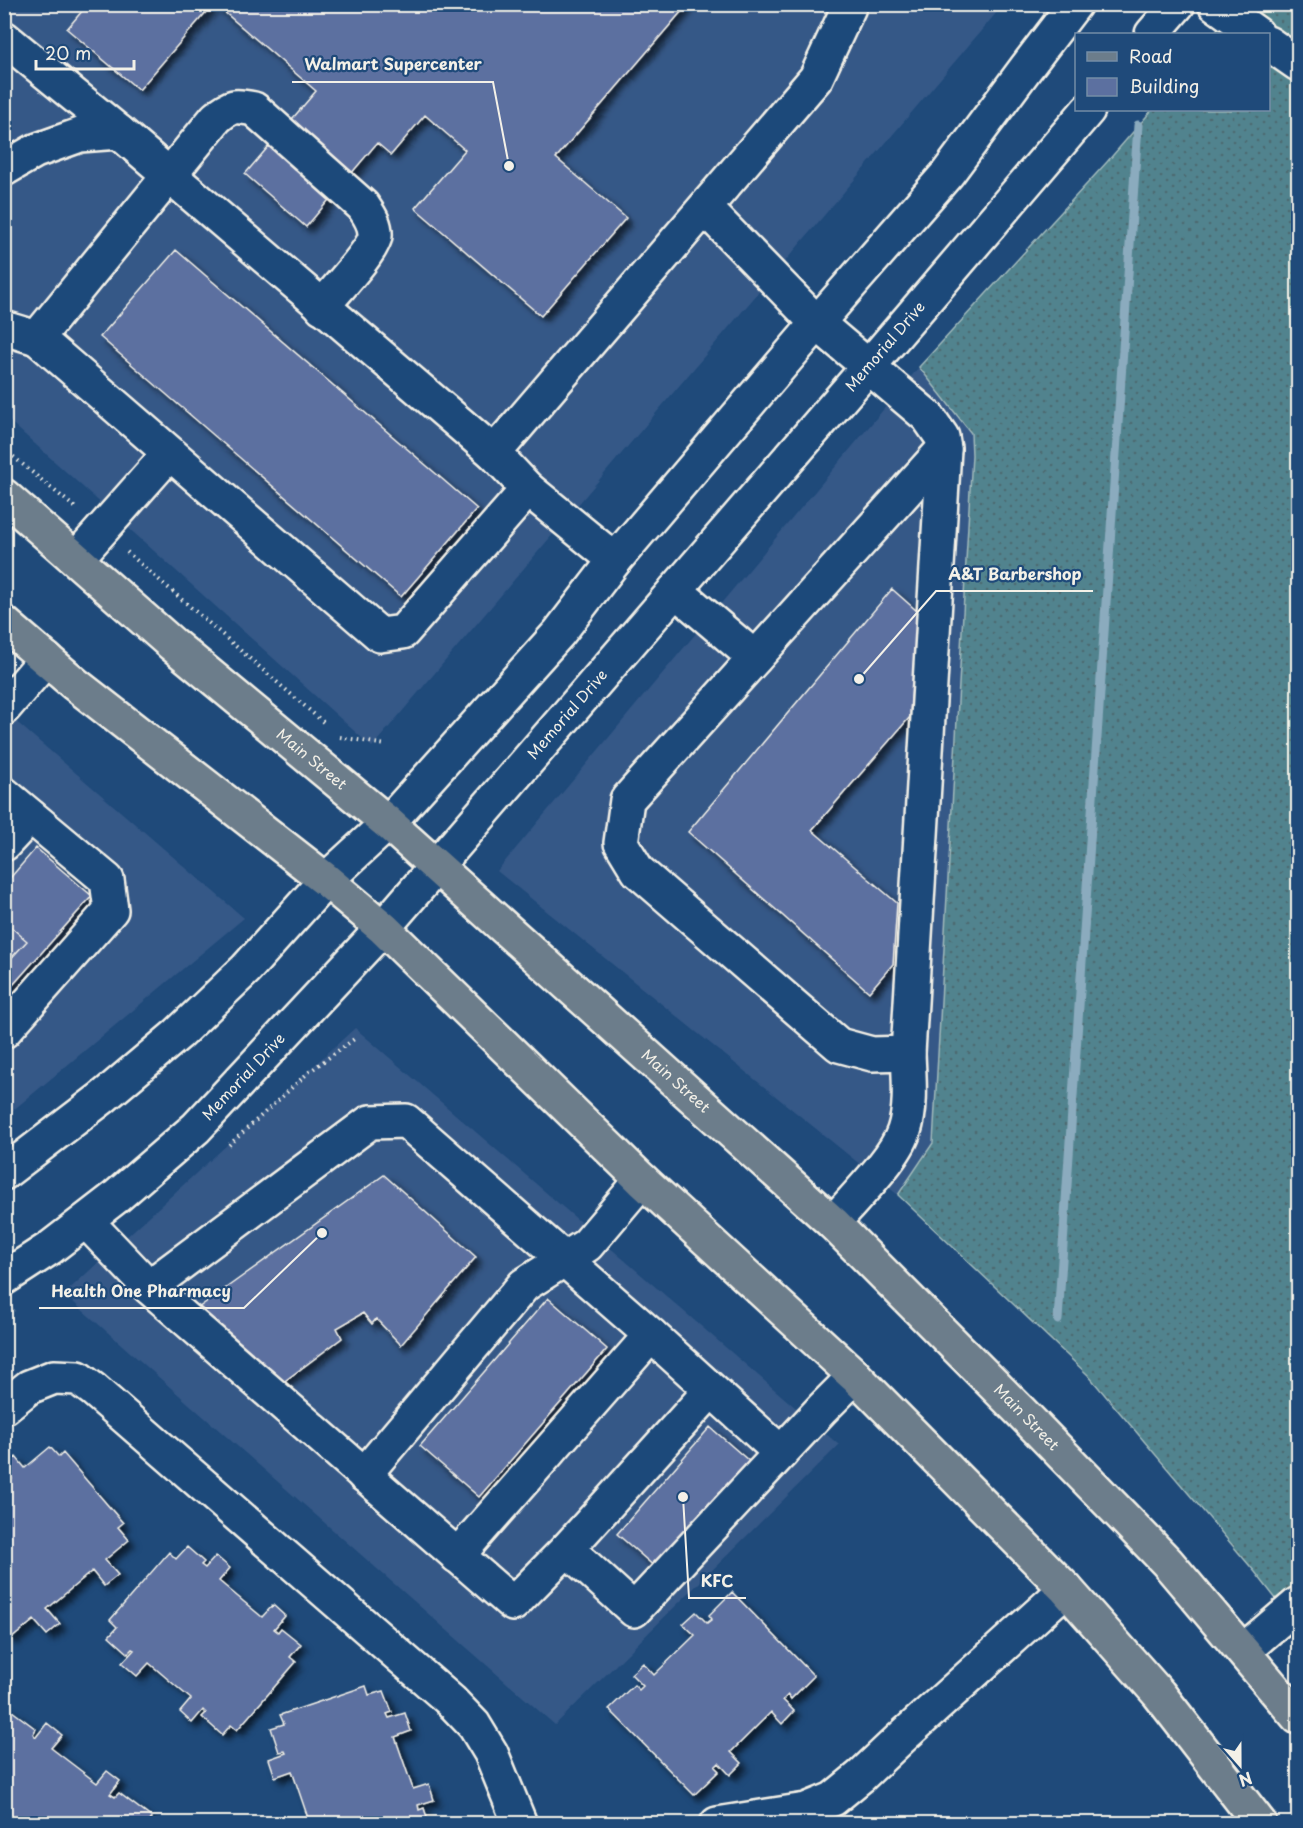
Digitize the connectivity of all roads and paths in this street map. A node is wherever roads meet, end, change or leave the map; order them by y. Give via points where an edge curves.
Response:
1 (1075, 4) edge
2 (1178, 4) edge
3 (1215, 4) edge
4 (849, 7) dead end
5 (1153, 33) edge
6 (1256, 33) edge
7 (4, 39) edge
8 (1270, 44) edge
9 (1299, 64) edge
10 (1087, 111) edge
11 (119, 132) junction
12 (4, 169) edge
13 (169, 176) junction
14 (705, 208) junction
15 (322, 307) junction
16 (817, 323) junction
17 (4, 328) edge
18 (37, 339) junction
19 (869, 366) junction
20 (4, 449) edge
21 (944, 449) junction
22 (494, 453) junction
23 (169, 454) junction
24 (528, 489) junction
25 (4, 496) edge
26 (102, 530) junction
27 (76, 559) junction
28 (615, 560) junction
29 (675, 590) junction
30 (4, 623) edge
31 (756, 658) junction
32 (46, 659) junction
33 (4, 708) edge
34 (323, 723) dead end
35 (332, 731) dead end
36 (386, 745) dead end
37 (4, 794) edge
38 (30, 816) junction
39 (388, 823) junction
40 (4, 844) edge
41 (437, 867) junction
42 (326, 880) junction
43 (383, 928) junction
44 (4, 1031) edge
45 (908, 1053) junction
46 (4, 1173) edge
47 (642, 1180) junction
48 (86, 1221) junction
49 (833, 1223) junction
50 (564, 1260) junction
51 (4, 1278) edge
52 (149, 1287) junction
53 (651, 1335) junction
54 (855, 1376) junction
55 (711, 1390) junction
56 (4, 1407) edge
57 (781, 1453) junction
58 (364, 1475) junction
59 (567, 1549) junction
60 (458, 1556) junction
61 (1066, 1589) junction
62 (1299, 1604) edge
63 (1243, 1652) junction
64 (1299, 1717) edge
65 (520, 1824) edge
66 (717, 1824) edge
67 (1260, 1824) edge

1 - 16 street via 948,173
2 - 5 street
3 - 6 street
4 - 14 street via 816,78
7 - 11 street
8 - 9 street
10 - 19 street, Memorial Drive
11 - 12 street via 80,135 35,151
11 - 13 street
13 - 15 street
13 - 15 street via 227,108 254,109 363,206 372,219 375,236 369,250
13 - 18 street
14 - 16 street
14 - 22 street
15 - 22 street
16 - 19 street
16 - 28 street
17 - 18 street
18 - 23 street
19 - 21 street via 928,417 942,437
19 - 29 street, Memorial Drive
20 - 26 path
21 - 31 street
21 - 45 street
22 - 24 street
23 - 24 street via 380,635 403,632
23 - 26 street
24 - 28 street
25 - 27 main road, Main Street
26 - 27 street
26 - 34 path
27 - 39 main road, Main Street
28 - 39 street via 559,633
29 - 31 street
29 - 41 street, Memorial Drive
30 - 32 main road
31 - 45 street via 627,800 621,843 638,871 839,1046 872,1054
32 - 33 street
32 - 42 main road
35 - 36 path via 341,738
37 - 38 street
38 - 40 street
38 - 44 street via 107,880 111,910
39 - 41 main road, Main Street
39 - 42 street
41 - 43 street, Memorial Drive
41 - 49 main road, Main Street
42 - 43 main road
42 - 46 street via 246,969 178,1034
43 - 47 main road
43 - 48 street, Memorial Drive via 196,1128
45 - 49 street via 909,1100 903,1132 891,1155
47 - 50 street via 587,1245
47 - 54 main road
48 - 51 street, Memorial Drive
48 - 52 street
49 - 63 main road, Main Street via 1167,1562
50 - 52 street via 406,1122 370,1122
50 - 53 street
50 - 58 street via 524,1285
52 - 58 street
53 - 55 street
53 - 60 street
54 - 57 street
54 - 61 main road
55 - 57 street
55 - 59 street
56 - 65 street via 29,1387 54,1377 78,1378 94,1390 451,1701 474,1725 491,1754
57 - 59 street via 634,1610
58 - 60 street
59 - 60 street via 513,1604
61 - 66 street via 833,1799 806,1810
61 - 67 main road via 1159,1694
62 - 63 street
63 - 64 main road, Main Street

